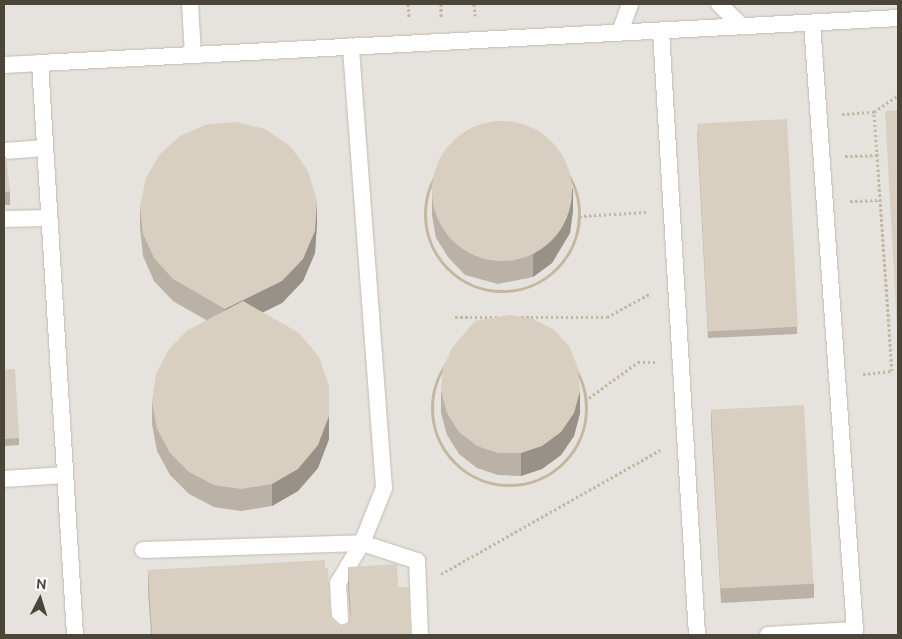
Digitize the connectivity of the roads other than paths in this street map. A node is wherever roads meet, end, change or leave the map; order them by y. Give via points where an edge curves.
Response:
1 (190, 4) edge
2 (630, 4) edge
3 (719, 4) edge
4 (898, 18) edge
5 (812, 23) junction
6 (742, 26) junction
7 (661, 31) junction
8 (620, 32) junction
9 (351, 46) junction
10 (193, 55) junction
11 (40, 63) junction
12 (4, 65) edge
13 (45, 148) junction
14 (4, 150) edge
15 (49, 218) junction
16 (4, 219) edge
17 (65, 475) junction
18 (4, 479) edge
19 (362, 543) junction
20 (143, 550) dead end
21 (859, 633) edge
22 (75, 635) edge
23 (341, 635) edge
24 (420, 635) edge
25 (697, 635) edge
26 (768, 635) edge

1 - 10 lane
2 - 8 lane
3 - 6 lane
4 - 5 lane
5 - 6 lane
5 - 21 lane
6 - 7 lane
7 - 8 lane
7 - 25 lane
8 - 9 lane
9 - 10 lane
9 - 19 lane via 384,488
10 - 11 lane
11 - 12 lane
11 - 13 lane
13 - 14 lane
13 - 15 lane
15 - 16 lane
15 - 17 lane
17 - 18 lane
17 - 22 lane
19 - 20 lane
19 - 23 lane via 338,582
19 - 24 lane via 416,561
21 - 26 lane

